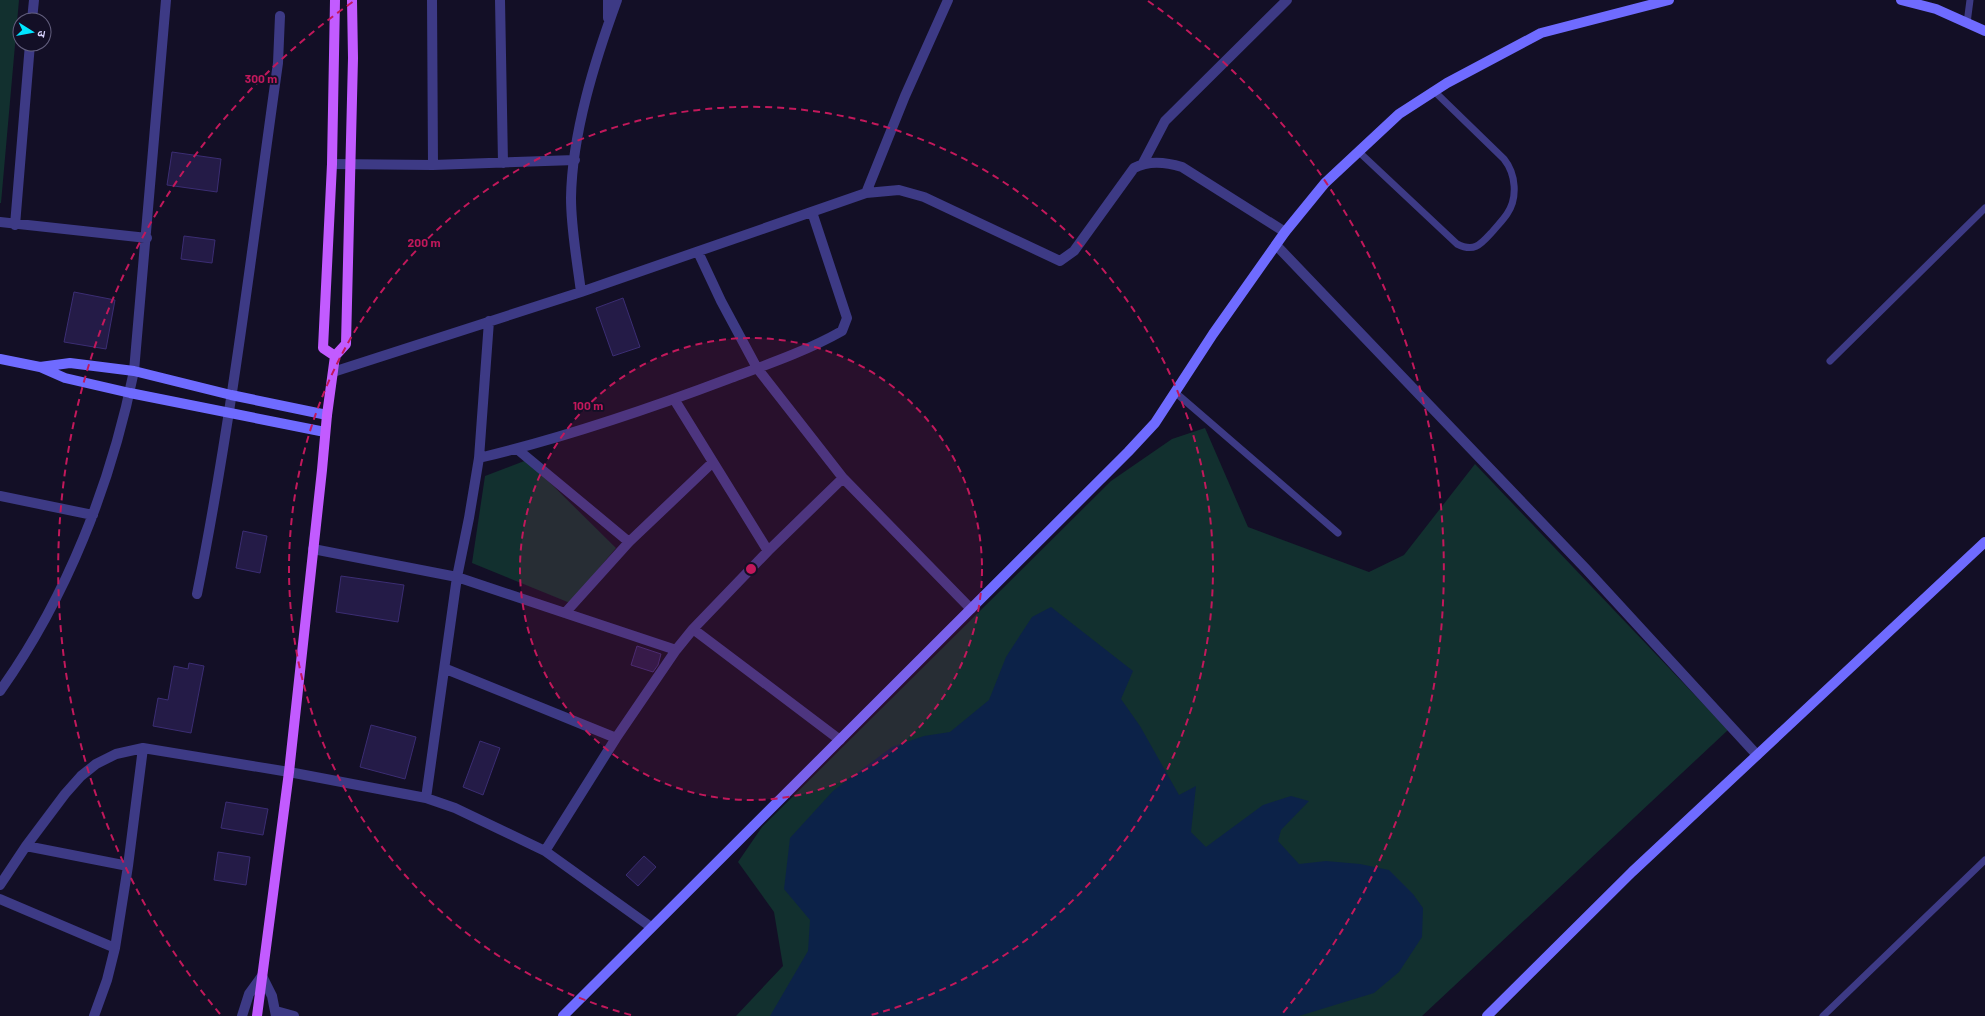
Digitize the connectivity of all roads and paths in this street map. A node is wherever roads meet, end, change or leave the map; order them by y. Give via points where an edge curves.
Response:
1 (34, 0) edge
2 (166, 0) edge
3 (335, 0) edge
4 (352, 0) edge
5 (432, 0) edge
6 (500, 0) edge
7 (608, 0) edge
8 (618, 0) edge
9 (948, 0) edge
10 (1287, 0) edge
11 (1669, 0) edge
12 (1901, 0) edge
13 (1970, 0) edge
14 (33, 12) edge
15 (280, 16) dead end
16 (1967, 23) junction
17 (608, 27) junction
18 (1985, 31) edge
19 (29, 52) edge
20 (1434, 91) junction
21 (1359, 152) junction
22 (575, 160) junction
23 (503, 163) junction
24 (1143, 163) junction
25 (332, 164) junction
26 (350, 164) junction
27 (433, 165) junction
28 (866, 193) junction
29 (1985, 208) edge
30 (812, 212) junction
31 (0, 222) edge
32 (15, 225) junction
33 (1285, 232) junction
34 (146, 238) junction
35 (1276, 245) junction
36 (698, 252) junction
37 (581, 292) junction
38 (489, 321) junction
39 (335, 356) junction
40 (0, 359) edge
41 (1830, 361) dead end
42 (40, 367) junction
43 (757, 368) junction
44 (134, 371) junction
45 (333, 372) junction
46 (130, 393) junction
47 (1176, 393) junction
48 (230, 395) junction
49 (674, 399) junction
50 (228, 412) junction
51 (327, 415) junction
52 (325, 432) junction
53 (517, 449) junction
54 (479, 458) junction
55 (712, 463) junction
56 (843, 478) junction
57 (0, 496) edge
58 (93, 515) junction
59 (1338, 533) dead end
60 (629, 542) junction
61 (1985, 542) edge
62 (313, 549) junction
63 (768, 551) junction
64 (457, 577) junction
65 (197, 594) dead end
66 (971, 609) junction
67 (565, 613) junction
68 (693, 629) junction
69 (676, 650) junction
70 (446, 669) junction
71 (0, 691) edge
72 (616, 738) junction
73 (840, 740) junction
74 (143, 748) junction
75 (1757, 755) junction
76 (289, 772) junction
77 (426, 798) junction
78 (26, 846) junction
79 (545, 851) junction
80 (1985, 860) edge
81 (128, 866) junction
82 (0, 884) edge
83 (0, 899) edge
84 (651, 927) junction
85 (115, 948) junction
86 (262, 976) junction
87 (276, 1013) edge
88 (94, 1016) edge
89 (242, 1016) edge
90 (257, 1016) edge
91 (294, 1016) edge
92 (564, 1016) edge
93 (1487, 1016) edge
94 (1823, 1016) edge

1 - 14 street
2 - 34 street
3 - 25 main road
4 - 26 main road
5 - 27 street
6 - 23 street
7 - 17 street
8 - 17 street
9 - 28 street via 905,96
10 - 24 street via 1165,121
11 - 20 street via 1541,33
12 - 16 street via 1936,9
13 - 16 lane
15 - 48 street via 278,63
16 - 18 street
17 - 22 street via 578,128
19 - 32 street
20 - 21 street via 1399,114
20 - 21 lane via 1504,159 1514,175 1512,205 1507,215 1480,245 1470,248 1457,244
21 - 33 street via 1325,183
22 - 23 street
22 - 37 street via 571,197
23 - 27 street
24 - 28 street via 1128,174 1074,251 1060,261 924,197 900,190
24 - 33 street via 1168,163 1182,167
25 - 26 street
25 - 39 main road via 323,348
26 - 27 street
26 - 39 main road via 346,344
28 - 30 street
29 - 41 lane
30 - 36 street
30 - 43 street via 847,318 845,325 835,336
31 - 32 street
32 - 34 street
33 - 35 street
34 - 44 street
35 - 47 street via 1213,334
35 - 75 street via 1586,569
36 - 37 street
36 - 43 street
37 - 38 street
38 - 45 street
38 - 54 street
39 - 45 main road
40 - 42 street
42 - 44 street via 70,363
42 - 46 street via 65,378
43 - 49 street
43 - 56 street
44 - 46 street
44 - 48 street
45 - 51 main road
46 - 50 street
46 - 58 street
47 - 59 lane
47 - 66 street via 1155,423 1128,452
48 - 50 street
48 - 51 street
49 - 53 street
49 - 55 street
50 - 52 street
50 - 65 street
51 - 52 main road
52 - 62 main road
53 - 54 street
53 - 60 street
54 - 64 street
55 - 60 street
55 - 63 street
56 - 63 street
56 - 66 street
57 - 58 street
58 - 71 street via 59,593 20,662
60 - 67 street
61 - 75 street
62 - 64 street
62 - 76 main road
63 - 68 street
64 - 67 street
64 - 70 street
66 - 73 street
67 - 69 street
68 - 69 street
68 - 73 street
69 - 72 street
70 - 72 street
70 - 77 street
72 - 79 street
73 - 84 street
74 - 76 street
74 - 78 street via 116,754 96,764 65,794
74 - 81 street
75 - 93 street via 1632,872
76 - 77 street
76 - 86 main road
77 - 79 street via 481,819
78 - 81 street
78 - 82 street
79 - 84 street
80 - 94 lane
81 - 85 street
83 - 85 street
84 - 92 street
85 - 88 street
86 - 87 street
86 - 89 street via 249,994
86 - 90 main road
87 - 91 street

